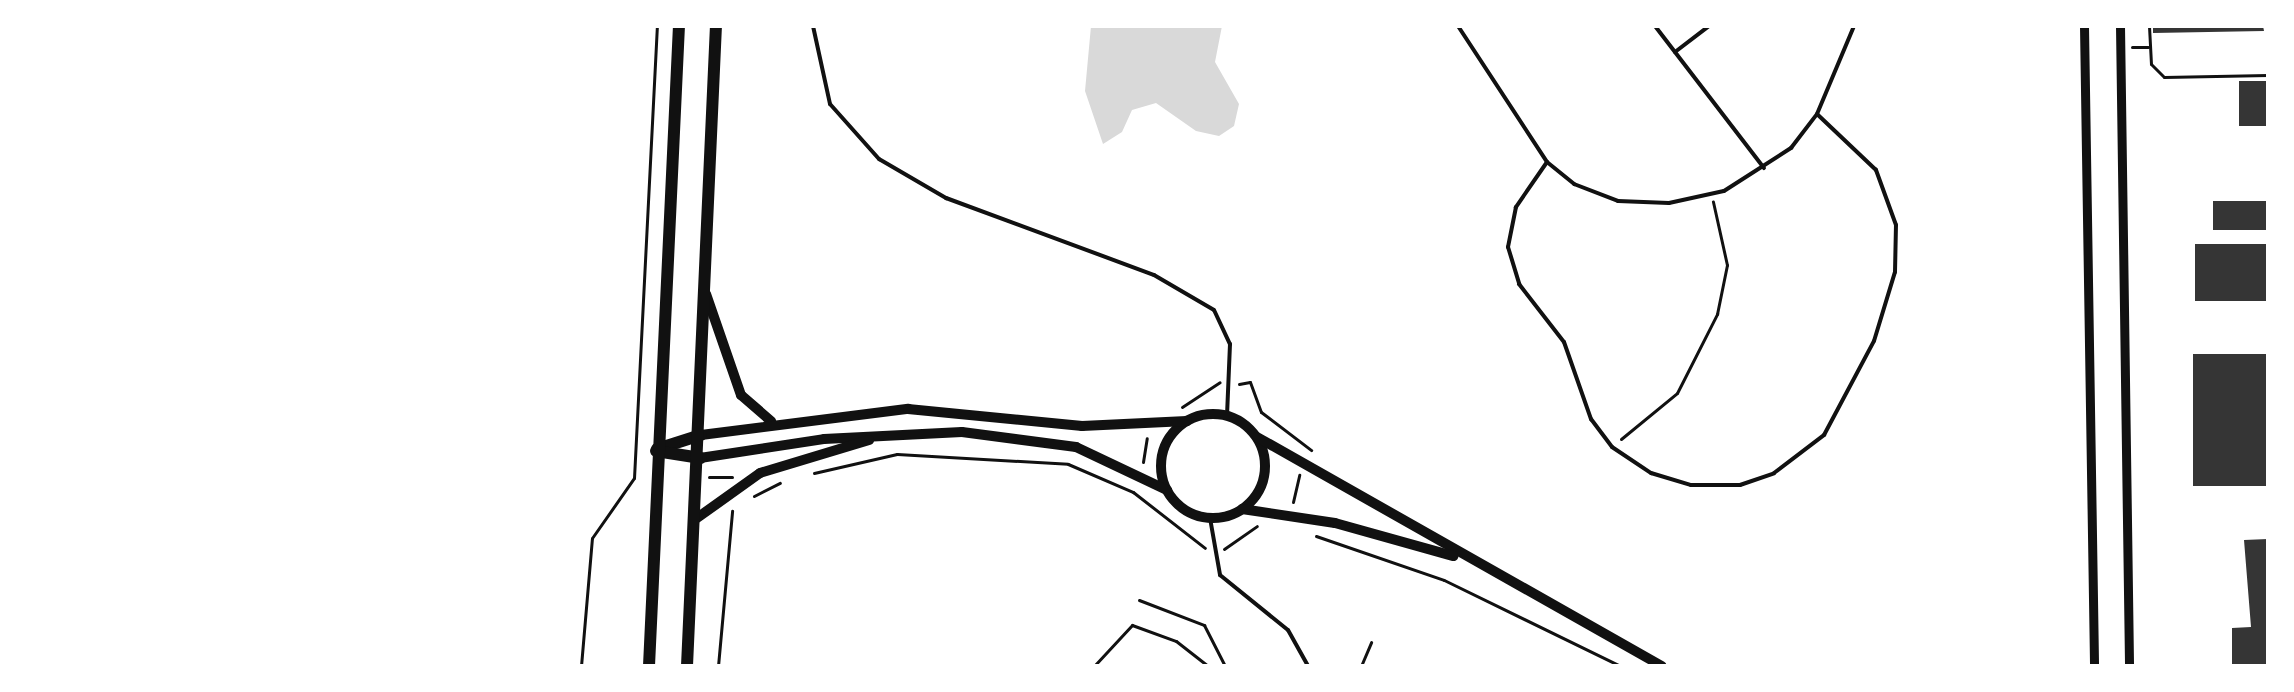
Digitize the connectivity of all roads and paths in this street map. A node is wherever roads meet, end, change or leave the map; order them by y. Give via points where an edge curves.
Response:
1 (657, 26) edge
2 (679, 26) edge
3 (716, 26) edge
4 (813, 26) edge
5 (1458, 26) edge
6 (1655, 26) edge
7 (1709, 26) edge
8 (1854, 26) edge
9 (2084, 26) edge
10 (2120, 26) edge
11 (2149, 26) edge
12 (1675, 52) junction
13 (2268, 75) edge
14 (1817, 114) junction
15 (1547, 162) junction
16 (1764, 168) junction
17 (1711, 195) junction
18 (704, 289) junction
19 (1230, 383) junction
20 (1174, 408) dead end
21 (1227, 416) junction
22 (781, 421) junction
23 (1187, 421) junction
24 (1148, 426) junction
25 (910, 433) junction
26 (701, 435) junction
27 (1257, 437) junction
28 (1611, 446) junction
29 (656, 450) junction
30 (700, 458) junction
31 (1304, 463) junction
32 (1137, 473) junction
33 (730, 474) dead end
34 (800, 477) dead end
35 (699, 478) junction
36 (788, 480) dead end
37 (1129, 490) junction
38 (1167, 490) junction
39 (746, 500) dead end
40 (739, 505) dead end
41 (1242, 509) junction
42 (1289, 513) junction
43 (697, 518) junction
44 (1210, 518) junction
45 (1262, 526) dead end
46 (1300, 532) dead end
47 (1235, 546) dead end
48 (1201, 547) dead end
49 (1462, 558) junction
50 (1139, 600) dead end
51 (1371, 642) dead end
52 (581, 666) edge
53 (649, 666) edge
54 (687, 666) edge
55 (718, 666) edge
56 (1094, 666) edge
57 (1208, 666) edge
58 (1225, 666) edge
59 (1308, 666) edge
60 (1361, 666) edge
61 (1620, 666) edge
62 (1662, 666) edge
63 (2094, 666) edge
64 (2129, 666) edge

1 - 52 path via 634,478 592,538
2 - 29 main road
3 - 18 main road
4 - 19 lane via 824,88 861,144 946,198 1200,298 1224,327
5 - 15 lane
6 - 12 lane
7 - 12 lane
8 - 14 lane
9 - 63 street
10 - 64 street
11 - 13 path via 2151,64 2164,77
12 - 16 lane
14 - 16 lane
14 - 28 lane via 1876,170 1896,225 1889,294 1847,398 1800,457 1740,485 1669,480
15 - 17 lane via 1574,184 1618,201
15 - 28 lane via 1509,229 1512,265 1564,342 1581,402
16 - 17 lane
17 - 28 path via 1727,265 1717,314 1677,393
18 - 22 main road via 744,401 759,417
18 - 26 main road
19 - 20 path via 1214,380 1196,401
19 - 21 lane
19 - 31 path via 1250,382 1269,421 1310,445
21 - 23 main road
21 - 27 main road
22 - 24 main road via 927,409
22 - 26 main road
23 - 24 main road
23 - 38 main road via 1163,451
24 - 32 path
25 - 30 main road
25 - 32 main road via 1033,438
25 - 43 main road via 769,469
26 - 29 main road
26 - 30 main road
27 - 31 main road
27 - 41 main road via 1265,476
29 - 30 main road
29 - 53 main road
30 - 35 main road
31 - 42 path
31 - 49 main road
32 - 37 path
32 - 38 main road
33 - 35 path
34 - 37 path via 897,454 971,453 1068,464
35 - 43 main road
36 - 39 path
37 - 48 path
38 - 44 main road via 1184,509
40 - 55 path via 727,523
41 - 42 main road
41 - 44 main road
42 - 49 main road
43 - 54 main road
44 - 59 lane via 1220,575 1279,621
45 - 47 path via 1242,532
46 - 61 path via 1404,564
49 - 62 main road
50 - 58 path via 1204,625
51 - 60 path
56 - 57 path via 1132,625 1176,641

